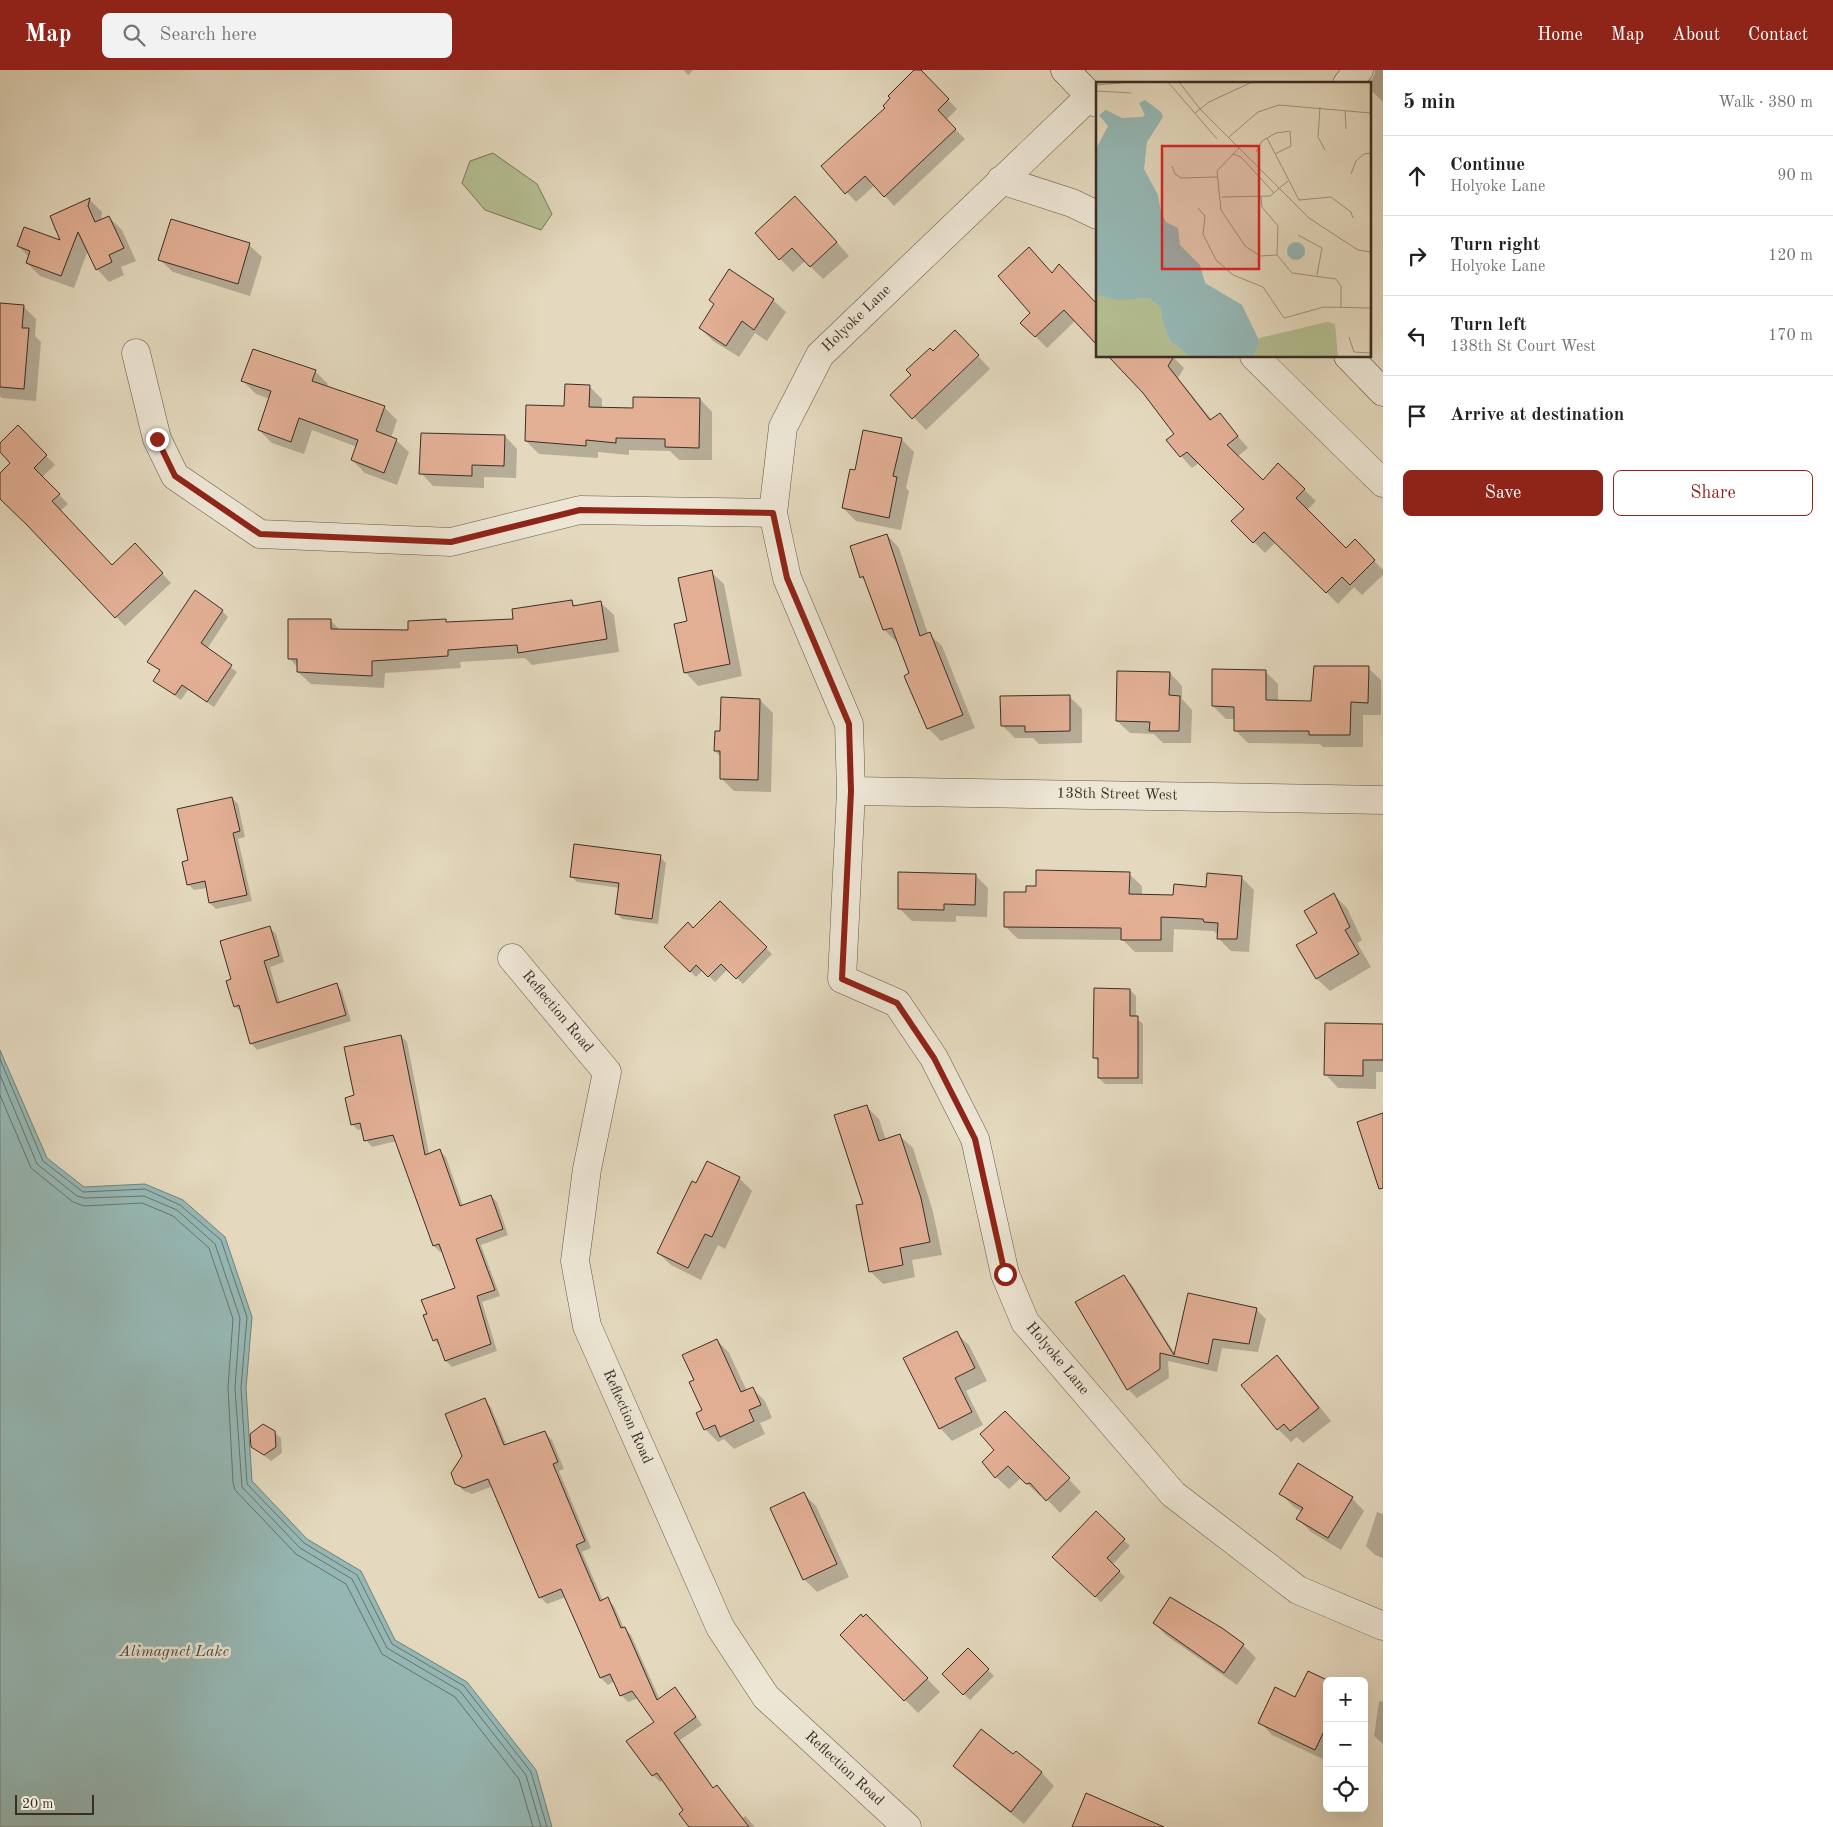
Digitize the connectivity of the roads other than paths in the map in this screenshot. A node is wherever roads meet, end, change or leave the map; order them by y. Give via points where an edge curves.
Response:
1 (1065, 70) edge
2 (1359, 70) edge
3 (1350, 82) edge
4 (1093, 99) edge
5 (1001, 180) junction
6 (1096, 215) edge
7 (136, 353) dead end
8 (1256, 358) edge
9 (1350, 358) edge
10 (1383, 392) edge
11 (1383, 483) edge
12 (773, 513) junction
13 (851, 791) junction
14 (1383, 800) edge
15 (512, 958) dead end
16 (1383, 1626) edge
17 (907, 1827) edge

1 - 4 street
2 - 3 street
4 - 5 street, Holyoke Lane
5 - 6 street via 1072,203
5 - 12 street, Holyoke Lane via 820,355 783,427
7 - 12 street via 157,439 175,476 260,534 451,542 580,510
8 - 11 street
9 - 10 street
12 - 13 street, Holyoke Lane via 787,578 849,724
13 - 14 street, 138th Street West
13 - 16 street, Holyoke Lane via 842,979 897,1003 934,1058 975,1139 1005,1274 1026,1322 1173,1494 1298,1590
15 - 17 street, Reflection Road via 607,1072 587,1169 575,1261 586,1326 720,1627 766,1697

